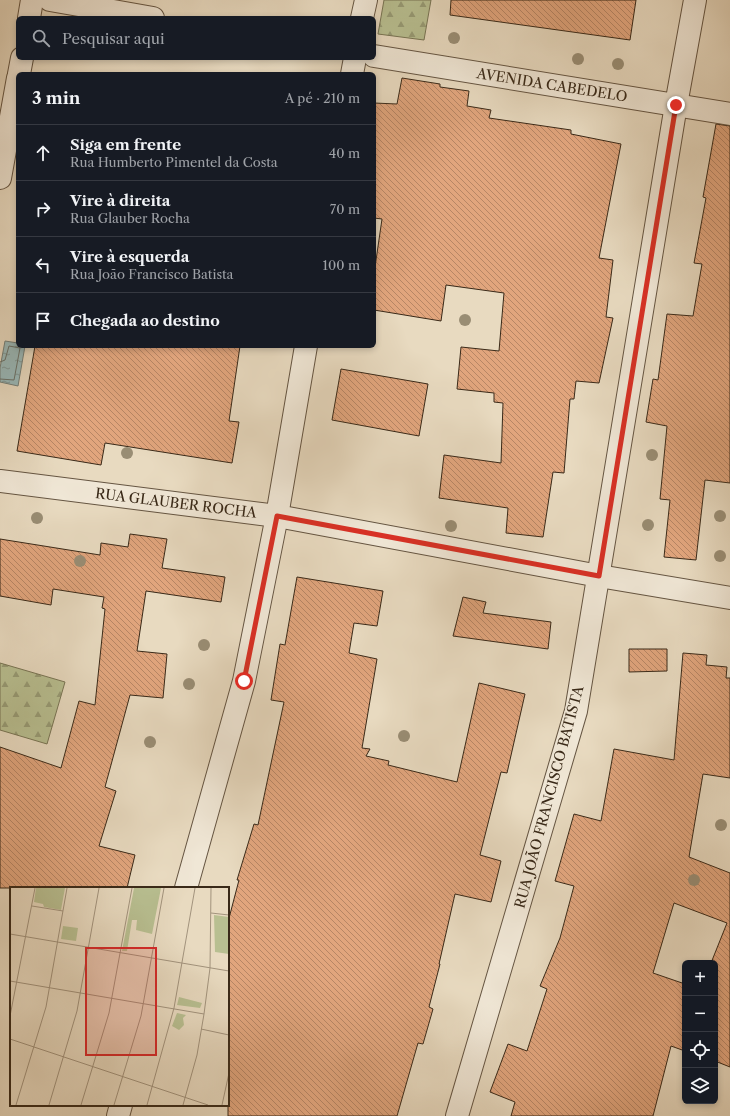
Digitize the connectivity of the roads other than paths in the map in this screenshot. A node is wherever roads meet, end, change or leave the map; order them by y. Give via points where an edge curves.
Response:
1 (32, 0) edge
2 (50, 0) edge
3 (366, 0) edge
4 (695, 0) edge
5 (29, 16) edge
6 (142, 16) edge
7 (362, 16) edge
8 (376, 56) edge
9 (22, 60) edge
10 (355, 60) edge
11 (19, 72) edge
12 (352, 72) edge
13 (16, 89) edge
14 (676, 105) junction
15 (730, 114) edge
16 (0, 178) edge
17 (306, 348) edge
18 (0, 481) edge
19 (277, 516) junction
20 (599, 576) junction
21 (730, 598) edge
22 (186, 887) edge
23 (121, 1106) edge
24 (118, 1116) edge
25 (457, 1116) edge

1 - 5 street
2 - 6 street
3 - 7 street
4 - 14 street, RUA JOÃO FRANCISCO BATISTA
8 - 14 street, AVENIDA CABEDELO
9 - 11 street
10 - 12 street
13 - 16 street
14 - 15 street, AVENIDA CABEDELO
14 - 20 street, RUA JOÃO FRANCISCO BATISTA
17 - 19 street
18 - 19 street, RUA GLAUBER ROCHA
19 - 20 street, RUA GLAUBER ROCHA
19 - 22 street via 244,681
20 - 21 street, RUA GLAUBER ROCHA
20 - 25 street, RUA JOÃO FRANCISCO BATISTA via 576,710
23 - 24 street

